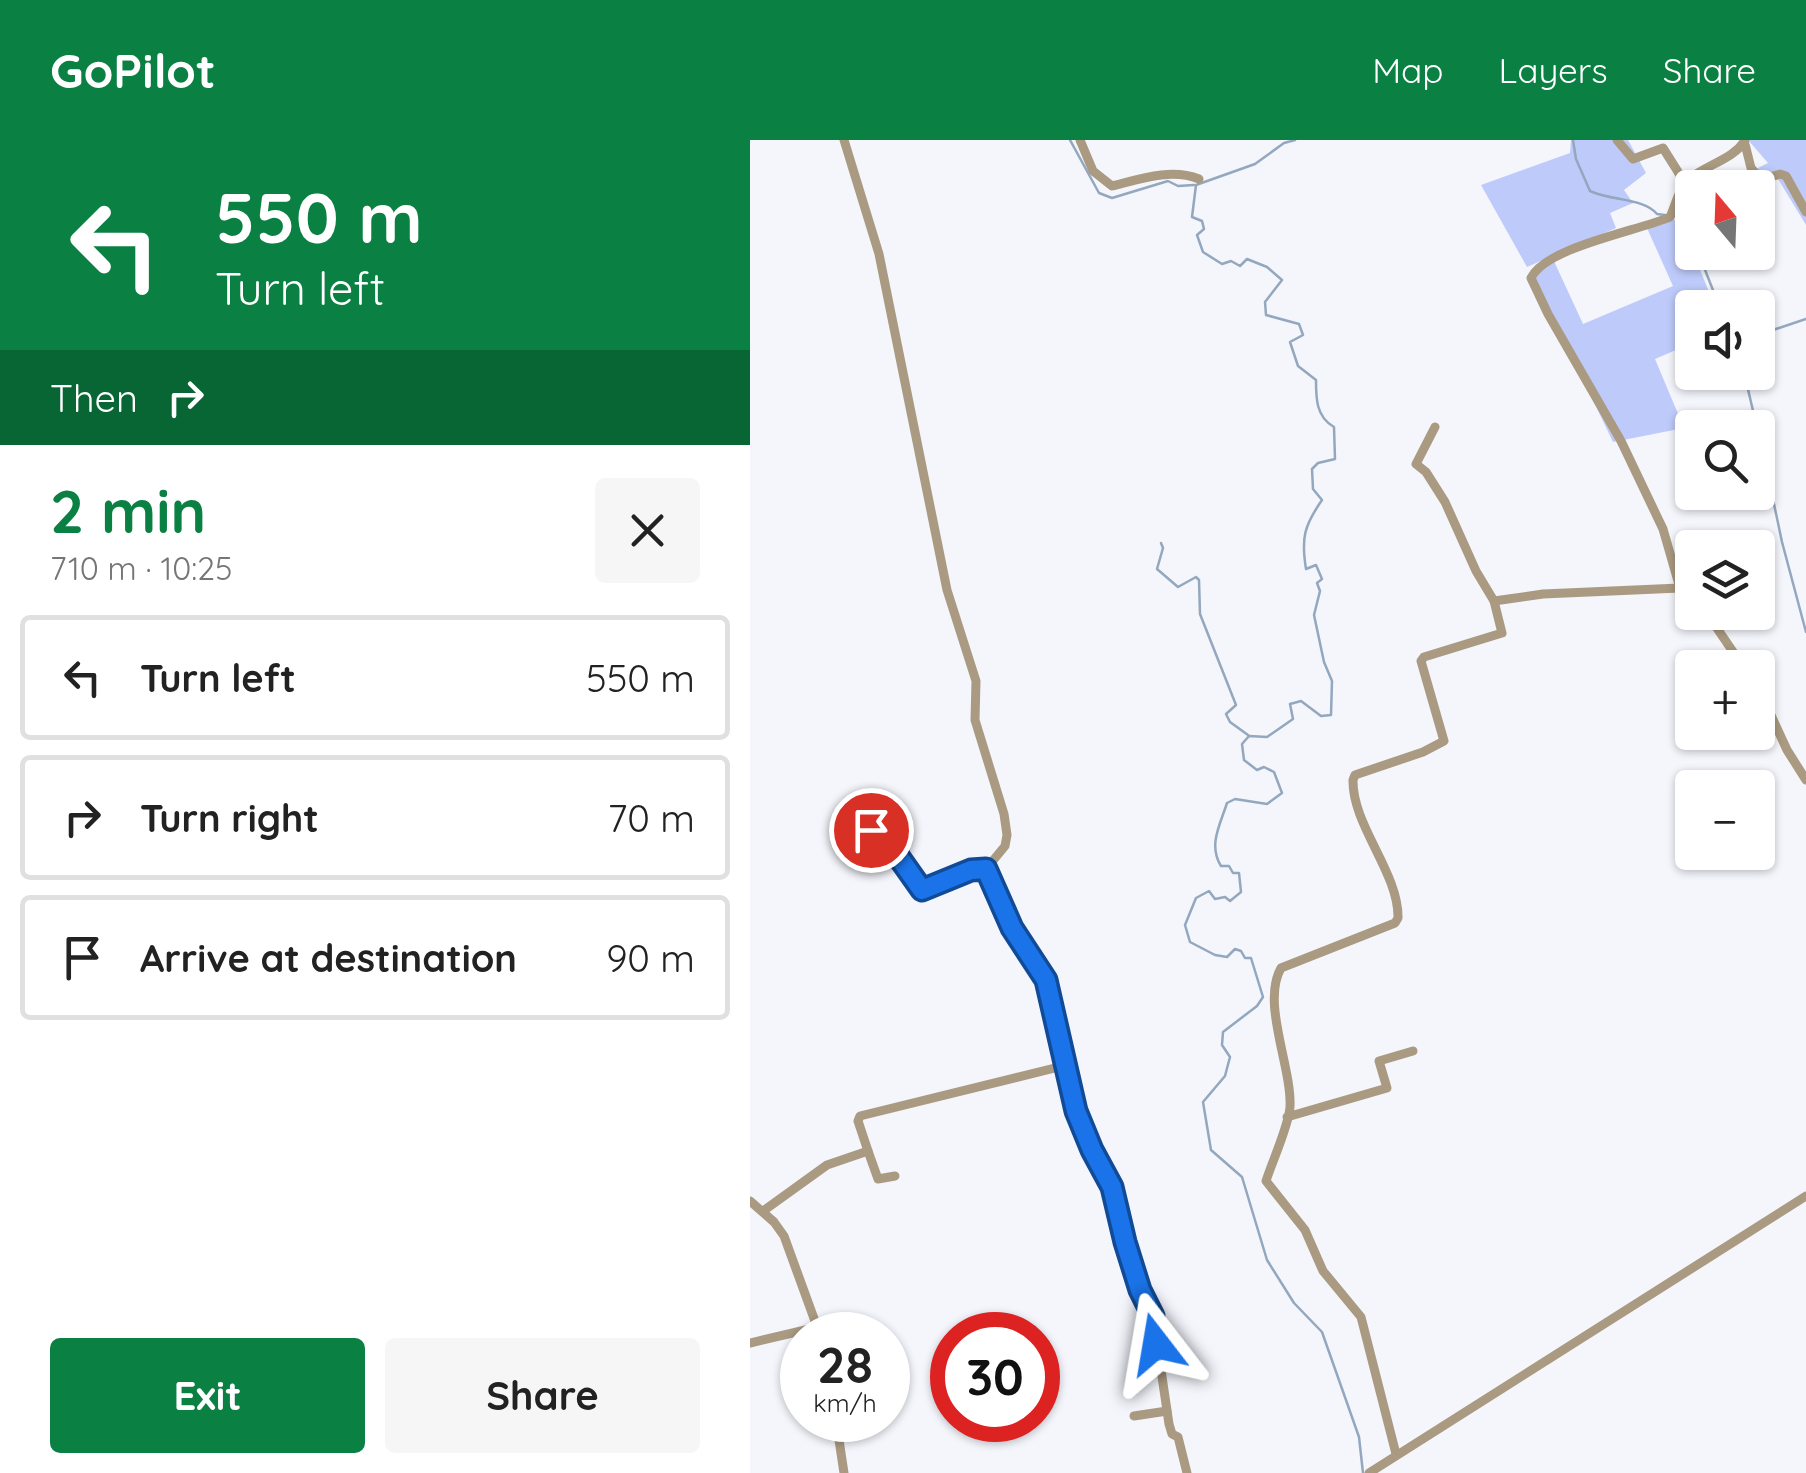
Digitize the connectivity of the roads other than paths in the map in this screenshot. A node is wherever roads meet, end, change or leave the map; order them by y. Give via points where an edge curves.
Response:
1 (844, 140) edge
2 (1080, 140) edge
3 (1617, 140) edge
4 (1745, 142) edge
5 (1676, 170) edge
6 (1705, 170) edge
7 (1198, 178) dead end
8 (1675, 206) edge
9 (1806, 212) edge
10 (1434, 427) dead end
11 (1675, 572) edge
12 (1675, 588) edge
13 (1494, 601) junction
14 (1775, 724) edge
15 (1806, 780) edge
16 (871, 830) dead end
17 (986, 869) junction
18 (1413, 1051) dead end
19 (1067, 1065) junction
20 (1287, 1117) junction
21 (868, 1151) junction
22 (895, 1176) dead end
23 (1806, 1196) edge
24 (750, 1201) edge
25 (762, 1211) junction
26 (812, 1312) edge
27 (780, 1338) edge
28 (750, 1344) edge
29 (1167, 1411) junction
30 (1134, 1416) dead end
31 (839, 1442) edge
32 (1396, 1454) junction
33 (844, 1473) edge
34 (1187, 1473) edge
35 (1368, 1473) edge

1 - 17 street via 879,254 947,590 976,681 976,720 1004,814 1005,846
2 - 7 street via 1093,170 1112,186 1185,173
3 - 5 street via 1633,159 1662,148
4 - 6 street
4 - 9 street via 1755,175 1786,176
8 - 11 street via 1670,217 1538,266 1531,278 1621,441
10 - 13 street via 1416,464 1445,502
12 - 13 street
13 - 20 street via 1502,633 1421,661 1444,741 1355,775 1398,918 1278,973 1275,1006
14 - 15 street
16 - 17 street via 922,890
17 - 19 street via 1012,928 1046,980
18 - 20 street via 1379,1061 1388,1088
19 - 21 street via 860,1116
19 - 29 street via 1076,1111 1112,1187 1153,1316
20 - 32 street via 1266,1182 1361,1318
21 - 22 street via 878,1179
21 - 25 street via 827,1165
23 - 32 street
24 - 25 street
25 - 26 street via 784,1236
27 - 28 street
29 - 30 street
29 - 34 street
31 - 33 street
32 - 35 street

